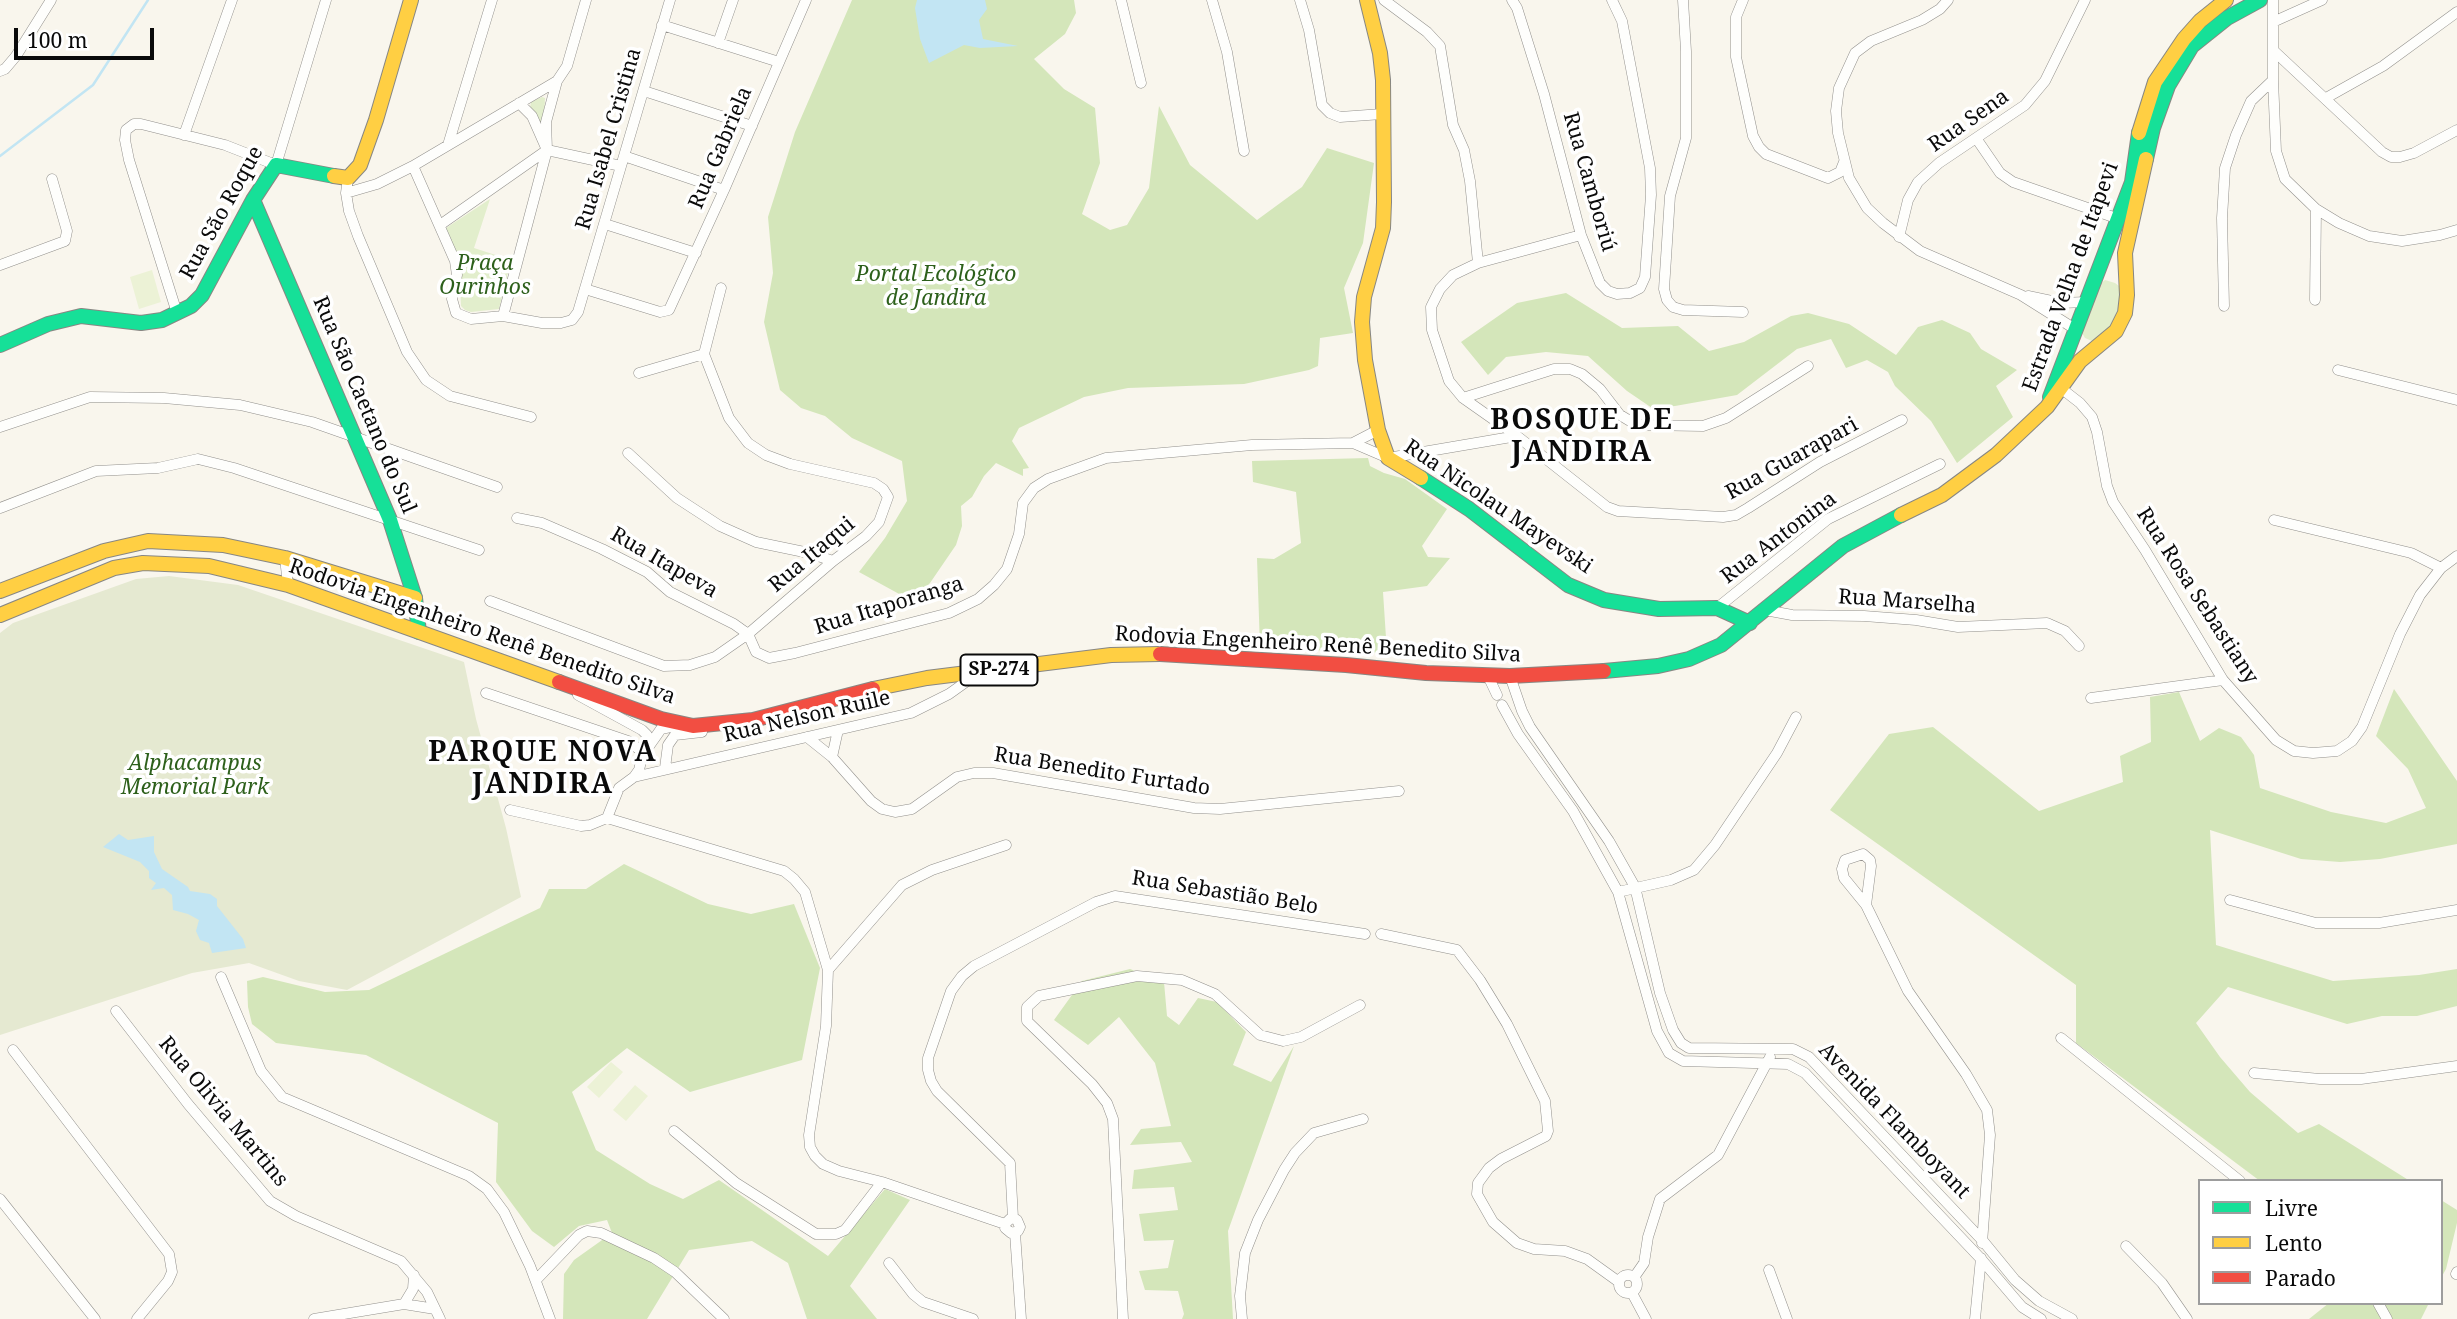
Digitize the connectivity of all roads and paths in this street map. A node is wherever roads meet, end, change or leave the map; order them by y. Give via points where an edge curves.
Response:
1 (51, 0) edge
2 (232, 0) edge
3 (326, 0) edge
4 (411, 0) edge
5 (492, 0) edge
6 (586, 0) edge
7 (670, 0) edge
8 (733, 0) edge
9 (806, 0) edge
10 (1121, 0) edge
11 (1212, 0) edge
12 (1300, 0) edge
13 (1367, 0) edge
14 (1384, 0) edge
15 (1512, 0) edge
16 (1612, 0) edge
17 (1683, 0) edge
18 (1743, 0) edge
19 (1948, 0) edge
20 (2084, 0) edge
21 (2226, 0) edge
22 (2260, 0) edge
23 (2273, 0) edge
24 (2322, 0) edge
25 (2457, 12) edge
26 (2273, 22) junction
27 (662, 25) junction
28 (718, 43) junction
29 (2274, 51) junction
30 (779, 62) junction
31 (0, 71) edge
32 (556, 80) junction
33 (2273, 80) junction
34 (1141, 83) dead end
35 (644, 91) junction
36 (2326, 98) junction
37 (519, 103) junction
38 (1382, 114) junction
39 (751, 126) junction
40 (2457, 130) edge
41 (184, 135) junction
42 (1976, 138) junction
43 (448, 145) junction
44 (547, 150) junction
45 (1244, 151) dead end
46 (622, 161) junction
47 (1844, 161) junction
48 (276, 165) junction
49 (413, 166) junction
50 (348, 178) junction
51 (51, 179) dead end
52 (724, 190) junction
53 (346, 193) junction
54 (253, 200) junction
55 (2316, 209) junction
56 (2119, 219) junction
57 (605, 224) junction
58 (440, 225) junction
59 (2457, 230) edge
60 (1581, 235) junction
61 (1899, 237) junction
62 (696, 253) junction
63 (1478, 263) junction
64 (0, 265) edge
65 (2096, 277) junction
66 (2127, 283) junction
67 (720, 288) dead end
68 (585, 289) junction
69 (2021, 295) junction
70 (2315, 300) dead end
71 (2086, 302) junction
72 (2224, 306) dead end
73 (1743, 312) dead end
74 (177, 313) junction
75 (502, 316) junction
76 (2075, 329) junction
77 (2103, 343) junction
78 (0, 345) edge
79 (704, 354) junction
80 (1808, 366) dead end
81 (2338, 370) dead end
82 (639, 373) dead end
83 (2062, 389) junction
84 (1463, 398) junction
85 (2457, 400) edge
86 (2047, 407) junction
87 (531, 417) dead end
88 (1902, 420) dead end
89 (0, 427) edge
90 (1378, 430) junction
91 (1517, 436) junction
92 (356, 438) junction
93 (1353, 443) junction
94 (628, 453) dead end
95 (1388, 458) junction
96 (1940, 464) dead end
97 (497, 487) dead end
98 (0, 508) edge
99 (517, 518) dead end
100 (390, 520) junction
101 (2274, 520) dead end
102 (479, 550) dead end
103 (2457, 556) edge
104 (285, 558) junction
105 (833, 561) junction
106 (2441, 568) junction
107 (288, 586) junction
108 (0, 591) edge
109 (415, 598) junction
110 (490, 601) dead end
111 (1717, 608) junction
112 (1765, 610) junction
113 (0, 615) edge
114 (1750, 623) junction
115 (419, 632) junction
116 (748, 634) junction
117 (2079, 646) dead end
118 (979, 672) junction
119 (1488, 676) junction
120 (1510, 677) junction
121 (2223, 680) junction
122 (560, 684) junction
123 (486, 693) dead end
124 (1497, 695) dead end
125 (2091, 698) dead end
126 (1502, 705) dead end
127 (1796, 717) dead end
128 (753, 720) junction
129 (693, 726) junction
130 (838, 730) junction
131 (807, 737) junction
132 (649, 746) junction
133 (642, 757) junction
134 (832, 757) junction
135 (665, 768) junction
136 (634, 777) junction
137 (1399, 791) dead end
138 (510, 810) dead end
139 (607, 818) junction
140 (1006, 845) dead end
141 (1635, 887) junction
142 (1618, 892) junction
143 (2230, 900) dead end
144 (1866, 905) junction
145 (2457, 909) edge
146 (1365, 934) dead end
147 (1381, 934) dead end
148 (828, 970) junction
149 (221, 977) dead end
150 (1360, 1005) dead end
151 (116, 1011) dead end
152 (2060, 1038) dead end
153 (1775, 1047) junction
154 (13, 1050) dead end
155 (1768, 1062) junction
156 (2457, 1066) edge
157 (2254, 1073) dead end
158 (1363, 1119) dead end
159 (674, 1131) dead end
160 (2237, 1179) edge
161 (882, 1182) junction
162 (0, 1199) edge
163 (1960, 1217) junction
164 (1009, 1221) junction
165 (1951, 1227) junction
166 (1983, 1241) junction
167 (2126, 1246) dead end
168 (1981, 1259) junction
169 (889, 1263) dead end
170 (1769, 1270) dead end
171 (414, 1275) junction
172 (1635, 1276) junction
173 (536, 1280) junction
174 (1619, 1282) junction
175 (1632, 1293) junction
176 (404, 1304) junction
177 (438, 1314) edge
178 (95, 1319) edge
179 (137, 1319) edge
180 (314, 1319) edge
181 (550, 1319) edge
182 (724, 1319) edge
183 (973, 1319) edge
184 (1021, 1319) edge
185 (1124, 1319) edge
186 (1242, 1319) edge
187 (1646, 1319) edge
188 (1787, 1319) edge
189 (1975, 1319) edge
190 (2041, 1319) edge
191 (2072, 1319) edge
192 (2187, 1319) edge

1 - 31 street via 16,56
2 - 41 street
3 - 48 street, Rua São Roque
4 - 50 main road via 376,120 360,165
5 - 43 street
6 - 32 street via 567,66
7 - 27 street, Rua Isabel Cristina
8 - 28 street
9 - 30 street, Rua Gabriela
10 - 34 street
11 - 45 street via 1227,52
12 - 38 street via 1310,30 1322,104 1340,117
13 - 38 main road, Rua Nicolau Mayevski via 1380,53
14 - 63 street via 1440,46 1453,125 1469,173
15 - 60 street, Rua Camboriú via 1544,94
16 - 60 street, Rua Camboriú via 1622,20 1650,168 1646,266 1640,288 1630,293 1608,291
17 - 73 street via 1686,138 1670,196 1664,289 1673,307 1683,310
18 - 47 street via 1735,17 1736,57 1759,147 1821,176 1835,176
19 - 47 street via 1922,20 1871,41 1855,53 1839,88 1836,111
20 - 42 street, Rua Sena via 2045,80 2025,106
21 - 56 main road, Estrada Velha de Itapevi via 2184,39 2155,82
22 - 66 main road, Estrada Velha de Itapevi via 2200,39 2168,86 2153,128 2127,240
23 - 26 street
24 - 26 street
25 - 36 street via 2383,66
26 - 29 street
27 - 28 street
27 - 35 street, Rua Isabel Cristina
28 - 30 street
29 - 33 street
29 - 36 street
30 - 39 street, Rua Gabriela
32 - 37 street
32 - 44 street via 546,122
33 - 55 street via 2276,151 2285,179
33 - 72 street via 2251,101 2225,168
35 - 39 street
35 - 46 street, Rua Isabel Cristina
36 - 40 street via 2391,157 2414,153
37 - 43 street
37 - 44 street via 532,116
38 - 90 main road, Rua Nicolau Mayevski via 1383,228 1362,322
39 - 52 street, Rua Gabriela
41 - 48 street
41 - 74 street via 141,124 124,134
42 - 56 street via 1992,164 2013,182
42 - 61 street, Rua Sena via 1918,182 1908,200
43 - 49 street
44 - 46 street
44 - 58 street
44 - 75 street
46 - 52 street
46 - 57 street, Rua Isabel Cristina
47 - 61 street via 1867,208
48 - 50 main road
48 - 54 main road, Rua São Roque
49 - 53 street
49 - 58 street
50 - 53 street
51 - 64 street via 67,231 65,240
52 - 62 street, Rua Gabriela
53 - 87 street via 358,236 407,352 426,380 450,396
54 - 74 main road, Rua São Roque via 202,295
54 - 92 main road, Rua São Caetano do Sul
55 - 59 street via 2369,236 2402,241
55 - 70 street
56 - 65 main road, Estrada Velha de Itapevi
57 - 62 street
57 - 68 street, Rua Isabel Cristina
58 - 75 street via 457,270 452,299 456,313 471,319
60 - 63 street
61 - 69 street via 1920,251
62 - 68 street, Rua Gabriela via 669,310 660,312
63 - 84 street via 1453,275 1431,307 1439,355 1449,381
65 - 66 main road via 2112,273
65 - 71 main road, Estrada Velha de Itapevi
66 - 77 main road, Estrada Velha de Itapevi via 2125,313
67 - 79 street
68 - 75 street, Rua Isabel Cristina via 572,320 541,323
69 - 71 street via 2061,303
69 - 76 street
71 - 76 main road, Estrada Velha de Itapevi
74 - 78 main road via 141,323 81,316 48,324
76 - 77 main road via 2085,343
76 - 86 main road, Estrada Velha de Itapevi
77 - 83 main road, Estrada Velha de Itapevi via 2080,361
79 - 82 street
79 - 105 street, Rua Itaqui via 729,418 748,443 790,464 874,483 888,497 879,522
80 - 84 street via 1726,418 1703,426 1630,421 1583,374 1570,369 1555,369
81 - 85 street
83 - 86 main road, Estrada Velha de Itapevi
83 - 121 street, Rua Rosa Sebastiany via 2092,417 2113,502
84 - 91 street, Rua Guarapari
86 - 112 main road, Rodovia Engenheiro Renê Benedito Silva / SP-274 via 1996,455 1942,495 1843,546
88 - 91 street, Rua Guarapari via 1820,462 1736,515 1723,517 1607,507
89 - 92 street via 90,397 136,396 240,405
90 - 93 street, Rua Itaporanga
90 - 95 main road, Rua Nicolau Mayevski
91 - 95 street
92 - 97 street
92 - 100 main road, Rua São Caetano do Sul
93 - 95 street, Rua Itaporanga
93 - 116 street, Rua Itaporanga via 1252,445 1105,458 1034,488 1023,503 1007,569 978,599 949,612 769,658 756,652
94 - 105 street via 677,499 720,526 755,542
95 - 111 main road, Rua Nicolau Mayevski via 1469,509 1568,585 1604,600 1660,609
96 - 111 street, Rua Antonina via 1828,520
98 - 100 street via 96,471 158,468 198,459
99 - 116 street, Rua Itapeva via 542,523 602,549
100 - 102 street
100 - 109 main road, Rua São Caetano do Sul
101 - 106 street via 2411,553
103 - 106 street, Rua Rosa Sebastiany
104 - 107 street
104 - 108 main road via 223,545 148,541 104,551
104 - 109 main road
105 - 116 street, Rua Itaqui
106 - 121 street, Rua Rosa Sebastiany via 2420,595 2400,634 2362,727 2352,741 2336,751 2294,751 2276,740
107 - 113 main road, Rodovia Engenheiro Renê Benedito Silva / SP-274 via 209,566 143,563 114,568
107 - 115 main road, Rodovia Engenheiro Renê Benedito Silva / SP-274
109 - 115 main road, Rua São Caetano do Sul
110 - 116 street, Rua Itaqui via 664,666 690,666 715,657
111 - 114 main road, Rua Nicolau Mayevski
112 - 114 main road, Rodovia Engenheiro Renê Benedito Silva / SP-274
112 - 117 street, Rua Marselha via 1958,627 2047,623
114 - 120 main road, Rodovia Engenheiro Renê Benedito Silva / SP-274 via 1721,645 1689,659 1633,669
115 - 122 main road, Rodovia Engenheiro Renê Benedito Silva / SP-274
118 - 119 main road, Rodovia Engenheiro Renê Benedito Silva / SP-274 via 1155,654
118 - 128 main road, Rodovia Engenheiro Renê Benedito Silva / SP-274 via 895,684
118 - 130 street, Rua Nelson Ruile via 911,713
119 - 120 main road, Rodovia Engenheiro Renê Benedito Silva / SP-274
119 - 124 street
120 - 141 street, Avenida Flamboyant via 1530,727 1609,841
121 - 125 street
122 - 129 main road, Rodovia Engenheiro Renê Benedito Silva / SP-274
122 - 132 street via 637,726 647,735
123 - 133 street via 628,741
126 - 142 street, Avenida Flamboyant via 1573,811
127 - 141 street via 1777,753 1694,870
128 - 129 main road, Rodovia Engenheiro Renê Benedito Silva / SP-274
128 - 135 street via 718,731 676,735 668,745
129 - 132 street via 665,727
130 - 131 street, Rua Nelson Ruile
130 - 134 street
131 - 134 street, Rua Benedito Furtado
131 - 135 street, Rua Nelson Ruile
132 - 133 street
133 - 136 street
134 - 137 street, Rua Benedito Furtado via 872,801 895,811 912,809 957,777 974,773 1194,808
135 - 136 street, Rua Nelson Ruile
136 - 139 street via 619,788
138 - 139 street via 581,826
139 - 148 street via 784,871 805,892
140 - 148 street via 932,870 902,886
141 - 142 street
141 - 153 street, Avenida Flamboyant via 1660,993 1681,1043 1689,1048
142 - 155 street, Avenida Flamboyant via 1657,1031 1668,1054 1683,1061
143 - 145 street via 2316,923 2379,923
144 - 144 street via 1842,869 1845,860 1863,854 1871,866
144 - 166 street via 1908,991 1987,1110 1990,1135
146 - 164 street, Rua Sebastião Belo via 1115,896 974,966 951,991 928,1070 937,1091 1010,1163
147 - 174 street via 1457,950 1507,1024 1545,1101 1546,1136 1501,1159 1478,1183 1477,1194 1493,1222 1517,1244 1587,1259
148 - 161 street via 826,1026 810,1147 822,1164
149 - 173 street via 261,1071 282,1097 469,1176 487,1189 503,1212
150 - 185 street via 1301,1037 1283,1041 1260,1035 1215,994 1182,980 1124,978 1039,996 1027,1007 1027,1021 1092,1084 1113,1119
151 - 171 street, Rua Olivia Martins via 270,1201 401,1261
152 - 160 street
153 - 155 street
153 - 163 street, Avenida Flamboyant via 1809,1057
154 - 179 street via 169,1254 172,1272 168,1281
155 - 165 street, Avenida Flamboyant via 1788,1064 1805,1073
155 - 172 street via 1718,1155 1660,1199 1644,1263
156 - 157 street via 2361,1079
158 - 186 street via 1314,1133 1284,1171 1245,1253
159 - 161 street via 736,1183 816,1234 845,1230
161 - 164 street
162 - 178 street
163 - 165 street
163 - 166 street, Avenida Flamboyant
164 - 184 street via 1007,1231 1015,1233
165 - 168 street, Avenida Flamboyant
166 - 168 street
166 - 191 street, Avenida Flamboyant via 2015,1280 2039,1301
167 - 192 street via 2162,1283
168 - 189 street
168 - 190 street, Avenida Flamboyant via 2022,1307
169 - 183 street via 923,1302
170 - 188 street
171 - 176 street via 413,1289
171 - 177 street, Rua Olivia Martins
172 - 174 street via 1625,1275
172 - 175 street via 1638,1286
173 - 181 street
173 - 182 street via 579,1235 601,1233 676,1272
174 - 175 street via 1622,1291
175 - 187 street
176 - 177 street
176 - 180 street

